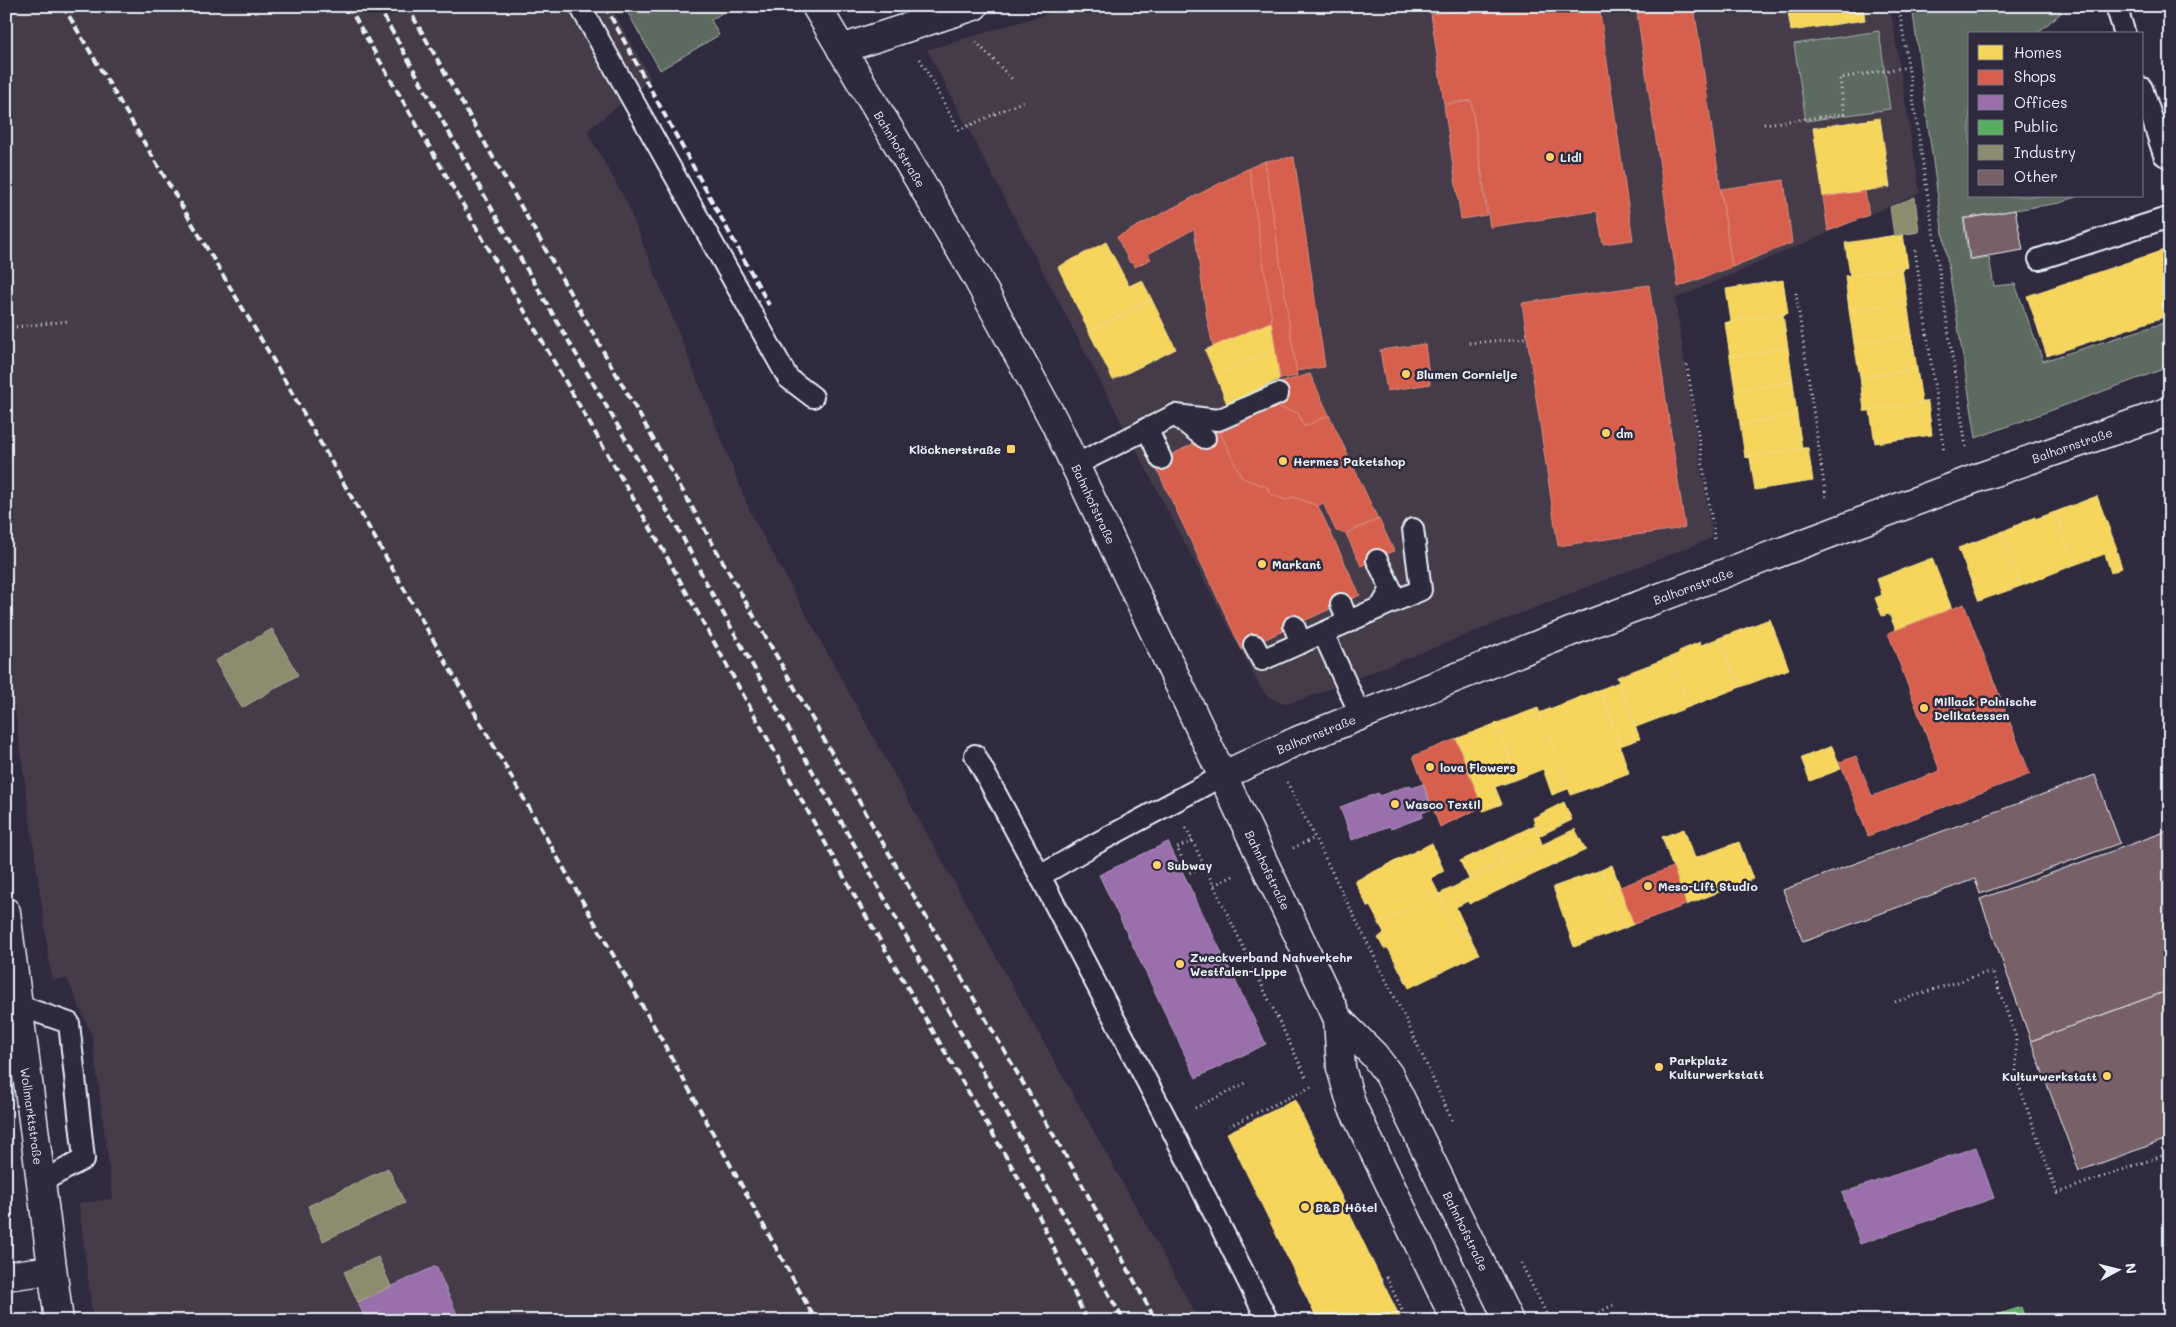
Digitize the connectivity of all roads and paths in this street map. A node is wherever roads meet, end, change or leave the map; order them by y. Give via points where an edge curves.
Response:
1 (580, 6) edge
2 (816, 6) edge
3 (974, 6) edge
4 (1899, 6) edge
5 (2116, 6) edge
6 (2124, 32) edge
7 (980, 44) dead end
8 (841, 49) junction
9 (922, 52) dead end
10 (1908, 67) junction
11 (1012, 79) dead end
12 (2144, 94) edge
13 (1024, 100) dead end
14 (1764, 124) dead end
15 (2170, 158) edge
16 (2170, 217) edge
17 (1915, 250) dead end
18 (2038, 259) dead end
19 (1796, 294) dead end
20 (68, 321) dead end
21 (6, 328) edge
22 (1527, 338) dead end
23 (1468, 343) dead end
24 (1687, 364) dead end
25 (1278, 394) dead end
26 (813, 397) dead end
27 (2170, 411) edge
28 (1175, 415) junction
29 (1147, 428) junction
30 (1205, 438) dead end
31 (1162, 459) dead end
32 (1075, 465) junction
33 (1967, 482) junction
34 (1413, 529) dead end
35 (1839, 531) junction
36 (1378, 560) dead end
37 (1720, 576) junction
38 (1381, 607) junction
39 (1324, 633) junction
40 (1254, 645) dead end
41 (1361, 716) junction
42 (1271, 752) junction
43 (975, 755) dead end
44 (1222, 776) junction
45 (1174, 803) junction
46 (1192, 841) junction
47 (1183, 860) junction
48 (1178, 863) dead end
49 (1204, 865) junction
50 (1040, 876) junction
51 (6, 912) edge
52 (1895, 1002) dead end
53 (17, 1005) junction
54 (1338, 1019) junction
55 (1248, 1082) dead end
56 (1168, 1122) junction
57 (1229, 1126) dead end
58 (1457, 1132) dead end
59 (2170, 1153) edge
60 (41, 1182) junction
61 (1520, 1261) dead end
62 (52, 1270) junction
63 (6, 1276) edge
64 (1382, 1281) dead end
65 (1613, 1305) dead end
66 (59, 1321) edge
67 (1268, 1321) edge
68 (1407, 1321) edge
69 (1456, 1321) edge
70 (1509, 1321) edge
71 (1550, 1321) edge
72 (1581, 1321) edge

1 - 26 lane via 788,378
2 - 8 main road, Bahnhofstraße
3 - 8 main road
4 - 10 path
5 - 6 lane
7 - 11 path
8 - 32 main road, Bahnhofstraße via 976,276
9 - 13 path via 919,57 960,130
10 - 14 path via 1840,78 1844,114
10 - 33 path via 1967,451
12 - 15 lane via 2164,155
16 - 18 lane
17 - 33 path via 1946,461
19 - 35 path via 1826,497
20 - 21 path
22 - 23 path
24 - 37 path
25 - 28 lane via 1218,420
27 - 33 main road, Balhornstraße
28 - 29 lane
28 - 30 lane
29 - 31 lane
29 - 32 lane
32 - 44 main road, Bahnhofstraße
33 - 35 main road, Balhornstraße
34 - 38 lane via 1421,590
35 - 37 main road, Balhornstraße
36 - 38 lane via 1390,589
37 - 41 main road, Balhornstraße
38 - 39 lane via 1344,613
39 - 40 lane via 1298,635 1262,660
39 - 41 lane
41 - 42 main road, Balhornstraße
42 - 44 main road, Balhornstraße
42 - 58 path via 1408,1024
43 - 50 lane
44 - 45 lane
44 - 54 main road, Bahnhofstraße
45 - 46 path
45 - 50 lane
46 - 47 path via 1178,848
46 - 49 path
47 - 48 path
47 - 49 path via 1189,873
49 - 57 path via 1311,1087
50 - 56 lane
51 - 53 main road, Wollmarktstraße
52 - 59 path via 1992,971 2016,1037 2016,1077 2056,1194
53 - 60 main road, Wollmarktstraße
53 - 60 lane via 69,1023 84,1159
54 - 69 main road, Bahnhofstraße via 1341,1068 1352,1106
54 - 70 main road, Bahnhofstraße via 1374,1055 1388,1075
55 - 56 path
56 - 67 lane
60 - 62 main road, Wollmarktstraße
61 - 71 path
62 - 63 main road
62 - 66 main road, Wollmarktstraße
64 - 68 path via 1387,1278
65 - 72 path

